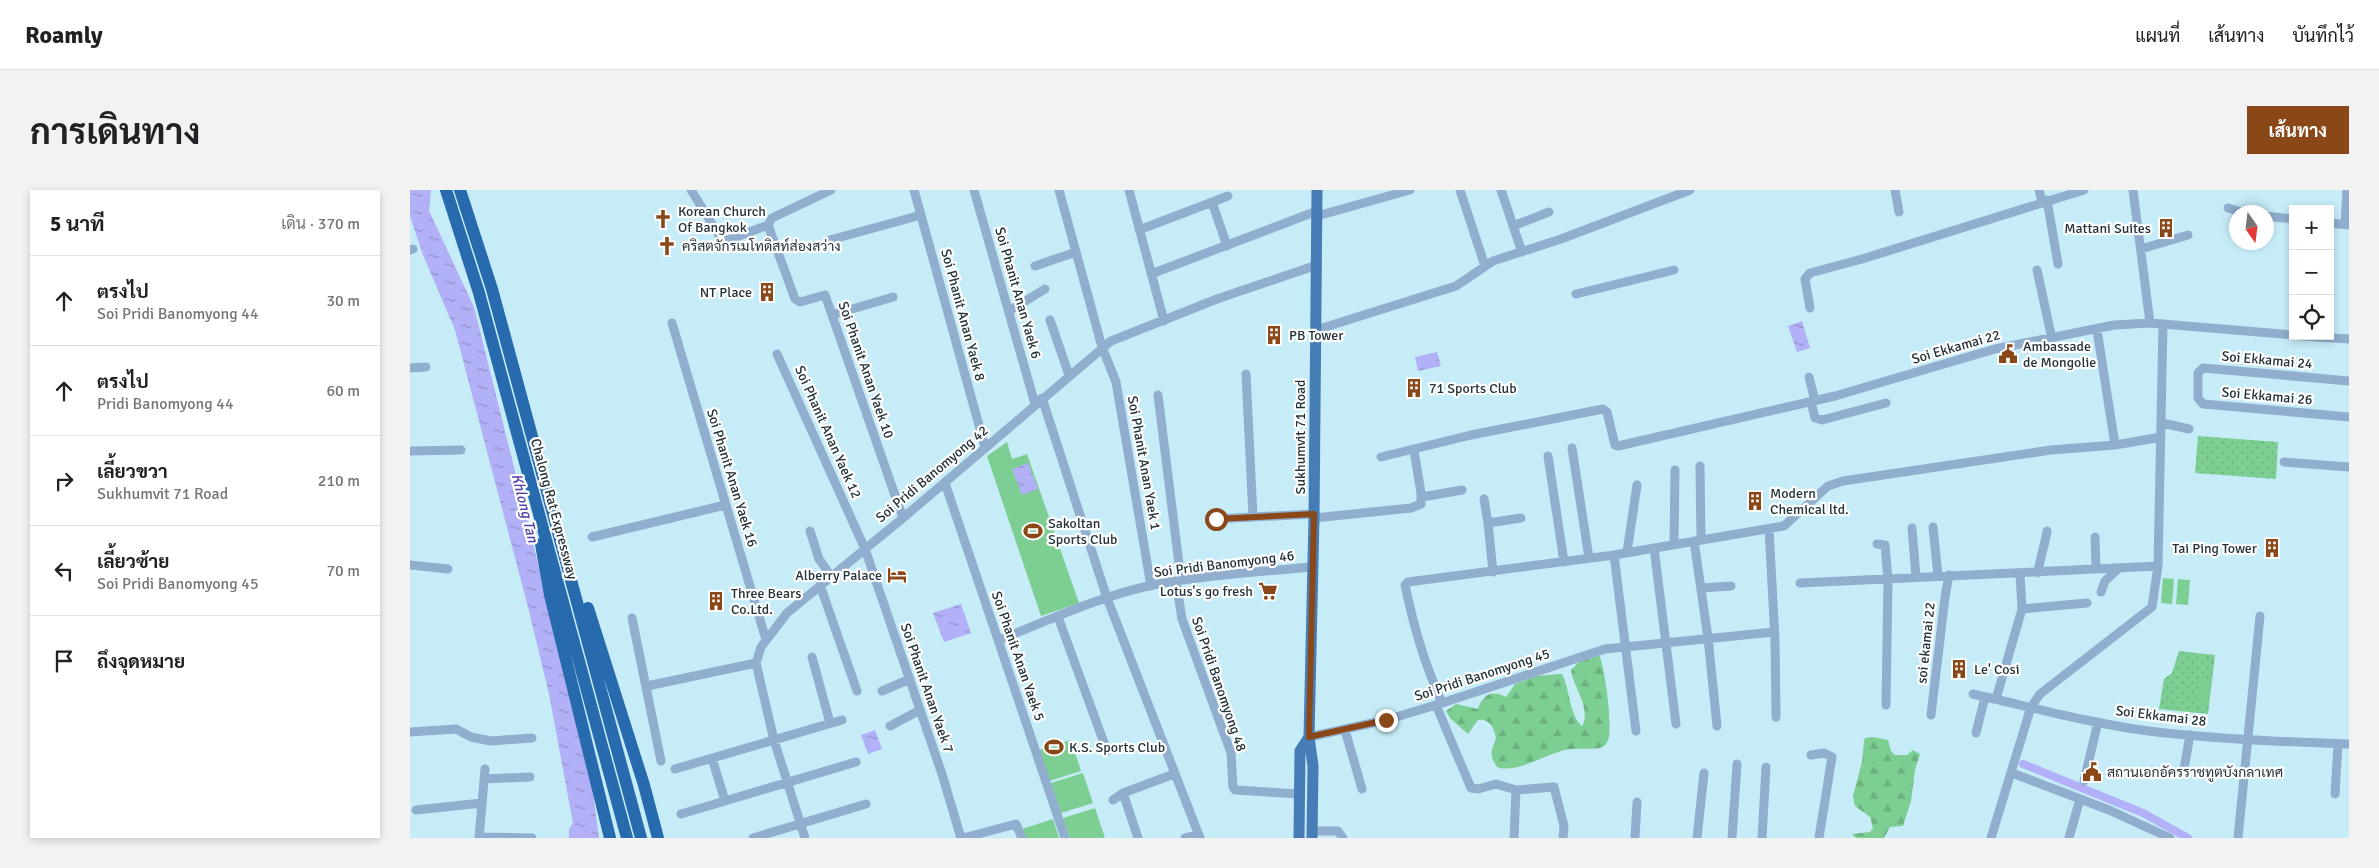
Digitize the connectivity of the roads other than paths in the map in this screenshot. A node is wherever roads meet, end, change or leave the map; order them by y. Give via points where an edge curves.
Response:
1 (446, 190) edge
2 (460, 190) edge
3 (691, 190) edge
4 (830, 190) edge
5 (914, 190) edge
6 (974, 190) edge
7 (1059, 190) edge
8 (1129, 190) edge
9 (1317, 190) edge
10 (1410, 190) edge
11 (1460, 190) edge
12 (1501, 190) edge
13 (1690, 190) edge
14 (1895, 190) edge
15 (2039, 190) edge
16 (2084, 190) edge
17 (2133, 190) edge
18 (2347, 190) edge
19 (1228, 196) dead end
20 (2045, 201) junction
21 (1212, 202) junction
22 (1549, 212) dead end
23 (1899, 212) dead end
24 (1317, 213) junction
25 (921, 215) junction
26 (2274, 217) edge
27 (2289, 219) edge
28 (2334, 223) edge
29 (2347, 224) edge
30 (768, 225) junction
31 (1513, 226) junction
32 (1139, 230) junction
33 (2188, 235) dead end
34 (830, 240) dead end
35 (1227, 246) junction
36 (2140, 249) junction
37 (1076, 252) junction
38 (1522, 252) junction
39 (2058, 264) dead end
40 (1316, 265) junction
41 (1035, 266) dead end
42 (1485, 266) junction
43 (1674, 270) dead end
44 (2037, 270) dead end
45 (1151, 274) junction
46 (1045, 289) dead end
47 (1576, 294) dead end
48 (893, 297) dead end
49 (1810, 308) dead end
50 (1009, 311) junction
51 (832, 315) junction
52 (1050, 320) dead end
53 (1164, 321) junction
54 (672, 323) dead end
55 (2150, 323) junction
56 (2163, 324) junction
57 (1316, 330) junction
58 (2097, 330) junction
59 (2289, 335) edge
60 (2052, 339) junction
61 (2334, 339) edge
62 (2349, 340) edge
63 (1102, 348) junction
64 (777, 354) dead end
65 (426, 367) dead end
66 (410, 368) edge
67 (1246, 374) dead end
68 (1069, 375) junction
69 (1809, 377) dead end
70 (2349, 381) edge
71 (2198, 386) joint
72 (1158, 395) dead end
73 (1038, 401) junction
74 (1813, 402) junction
75 (1886, 403) dead end
76 (2349, 417) edge
77 (2162, 423) junction
78 (2189, 429) dead end
79 (2161, 436) junction
80 (2115, 445) junction
81 (985, 447) junction
82 (1572, 448) dead end
83 (461, 450) dead end
84 (1414, 450) junction
85 (410, 451) edge
86 (1548, 456) dead end
87 (1382, 457) dead end
88 (2284, 462) dead end
89 (1700, 466) dead end
90 (2349, 467) edge
91 (528, 470) junction
92 (1675, 470) dead end
93 (945, 482) junction
94 (1637, 485) dead end
95 (1462, 490) dead end
96 (1422, 497) junction
97 (1484, 499) dead end
98 (725, 505) junction
99 (1314, 516) junction
100 (1253, 517) junction
101 (903, 518) junction
102 (1521, 518) dead end
103 (1216, 519) dead end
104 (1488, 524) junction
105 (1933, 527) dead end
106 (1912, 528) dead end
107 (1769, 529) junction
108 (810, 531) dead end
109 (2047, 531) dead end
110 (592, 537) dead end
111 (2096, 537) dead end
112 (1697, 541) junction
113 (1674, 544) junction
114 (1877, 544) dead end
115 (563, 546) junction
116 (1654, 548) junction
117 (865, 549) junction
118 (1627, 552) junction
119 (1614, 555) junction
120 (1589, 558) junction
121 (1564, 562) junction
122 (410, 565) edge
123 (2158, 566) junction
124 (1312, 568) junction
125 (2119, 568) junction
126 (448, 569) dead end
127 (2096, 570) junction
128 (1493, 572) junction
129 (2038, 573) junction
130 (2020, 574) junction
131 (1949, 575) junction
132 (832, 576) junction
133 (1938, 576) junction
134 (1916, 578) junction
135 (1888, 580) junction
136 (1178, 581) junction
137 (1800, 583) dead end
138 (820, 585) junction
139 (1151, 586) junction
140 (1732, 586) dead end
141 (1702, 588) junction
142 (2100, 592) dead end
143 (1107, 598) junction
144 (2087, 603) dead end
145 (2022, 609) junction
146 (2260, 616) dead end
147 (1058, 617) junction
148 (632, 618) dead end
149 (1774, 632) junction
150 (1708, 638) junction
151 (766, 640) junction
152 (999, 640) junction
153 (1665, 642) junction
154 (1625, 646) junction
155 (812, 657) dead end
156 (756, 663) junction
157 (910, 679) junction
158 (646, 686) junction
159 (857, 691) dead end
160 (882, 691) dead end
161 (1973, 694) dead end
162 (1985, 697) junction
163 (1996, 699) junction
164 (1439, 704) junction
165 (1886, 705) dead end
166 (2031, 707) junction
167 (920, 710) junction
168 (1931, 715) dead end
169 (1776, 717) dead end
170 (842, 720) dead end
171 (2098, 722) junction
172 (830, 723) junction
173 (1676, 724) dead end
174 (890, 726) dead end
175 (1717, 726) dead end
176 (1345, 730) junction
177 (1636, 731) dead end
178 (410, 732) edge
179 (1976, 733) dead end
180 (2190, 735) junction
181 (532, 738) dead end
182 (774, 740) junction
183 (2247, 740) junction
184 (1309, 741) junction
185 (2338, 744) junction
186 (2349, 744) edge
187 (1107, 751) dead end
188 (1811, 755) dead end
189 (712, 758) junction
190 (661, 761) dead end
191 (856, 762) dead end
192 (1737, 764) dead end
193 (1308, 766) junction
194 (1766, 767) dead end
195 (675, 768) dead end
196 (485, 769) dead end
197 (2184, 769) dead end
198 (1704, 773) dead end
199 (2012, 773) junction
200 (1174, 774) junction
201 (530, 777) dead end
202 (484, 779) junction
203 (2084, 781) dead end
204 (788, 782) junction
205 (1362, 789) dead end
206 (1516, 790) junction
207 (1123, 793) junction
208 (1299, 794) junction
209 (2335, 794) dead end
210 (2080, 799) junction
211 (1113, 800) dead end
212 (725, 801) junction
213 (1637, 802) dead end
214 (482, 803) junction
215 (866, 804) dead end
216 (416, 810) dead end
217 (680, 814) dead end
218 (801, 824) junction
219 (1199, 836) edge
220 (1317, 836) edge
221 (479, 838) edge
222 (532, 838) edge
223 (610, 838) edge
224 (627, 838) edge
225 (641, 838) edge
226 (658, 838) edge
227 (753, 838) edge
228 (805, 838) edge
229 (962, 838) edge
230 (1022, 838) edge
231 (1065, 838) edge
232 (1138, 838) edge
233 (1185, 838) edge
234 (1299, 838) edge
235 (1303, 838) edge
236 (1343, 838) edge
237 (1514, 838) edge
238 (1563, 838) edge
239 (1635, 838) edge
240 (1697, 838) edge
241 (1732, 838) edge
242 (1762, 838) edge
243 (1818, 838) edge
244 (1991, 838) edge
245 (2069, 838) edge
246 (2169, 838) edge
247 (2238, 838) edge

1 - 91 highway, Chalong Rat Expressway via 479,293
2 - 115 highway, Chalong Rat Expressway via 492,289
3 - 30 street via 722,240
4 - 30 street via 772,218
5 - 25 street, Soi Phanit Anan Yaek 8
6 - 50 street, Soi Phanit Anan Yaek 6
7 - 37 street, Soi Phanit Anan Yaek 1
8 - 32 street
9 - 24 main road, Sukhumvit 71 Road
10 - 24 street
11 - 42 street
12 - 31 street
13 - 38 street
14 - 23 street
15 - 20 street
16 - 20 street
17 - 36 street
18 - 29 street
19 - 21 street
20 - 39 street
20 - 49 street via 1810,273 1805,279
21 - 32 street
21 - 35 street
22 - 31 street
24 - 35 street
24 - 40 main road, Sukhumvit 71 Road
25 - 34 street
25 - 81 street, Soi Phanit Anan Yaek 8
26 - 27 street
28 - 29 street
30 - 51 street, Soi Phanit Anan Yaek 10 via 795,299 800,302 825,295
31 - 38 street
32 - 45 street
33 - 36 street
35 - 45 street
36 - 55 street
37 - 41 street
37 - 63 street, Soi Phanit Anan Yaek 1
38 - 42 street
40 - 53 street, Soi Pridi Banomyong 42
40 - 57 main road, Sukhumvit 71 Road
42 - 57 street via 1456,286
43 - 47 street
44 - 60 street
45 - 53 street
46 - 50 street
48 - 51 street
50 - 73 street, Soi Phanit Anan Yaek 6
51 - 101 street, Soi Phanit Anan Yaek 10
52 - 68 street
53 - 63 street, Soi Pridi Banomyong 42
54 - 98 street, Soi Phanit Anan Yaek 16
55 - 56 street, Soi Ekkamai 22
55 - 58 street, Soi Ekkamai 22 via 2114,325
56 - 59 street, Soi Ekkamai 22
56 - 77 street
57 - 99 main road, Sukhumvit 71 Road
58 - 60 street, Soi Ekkamai 22
58 - 80 street
60 - 74 street, Soi Ekkamai 22 via 1995,349
61 - 62 street
63 - 68 street, Soi Pridi Banomyong 42
63 - 139 street, Soi Phanit Anan Yaek 1 via 1116,382
64 - 117 street, Soi Phanit Anan Yaek 12
65 - 66 street
67 - 100 street
68 - 73 street, Soi Pridi Banomyong 42
69 - 74 street
70 - 71 street, Soi Ekkamai 24 via 2203,368 2198,373
71 - 76 street, Soi Ekkamai 26 via 2198,398 2203,404
72 - 136 street
73 - 81 street, Soi Pridi Banomyong 42
73 - 143 street, Soi Phanit Anan Yaek 6
74 - 75 street via 1815,418 1822,420
74 - 84 street, Soi Ekkamai 22 via 1632,444 1615,445 1607,412 1603,409
77 - 78 street
77 - 79 street
79 - 80 street
79 - 123 street
80 - 107 street via 2051,450 1835,483 1788,524
81 - 93 street, Soi Pridi Banomyong 42
82 - 120 street
83 - 85 street
84 - 87 street
84 - 96 street
86 - 121 street
88 - 90 street
89 - 112 street
91 - 223 highway via 550,595
91 - 224 highway, Chalong Rat Expressway
92 - 113 street
93 - 101 street, Soi Pridi Banomyong 42
93 - 152 street, Soi Phanit Anan Yaek 5
94 - 118 street
95 - 96 street
96 - 99 street via 1421,504 1411,508
97 - 104 street
98 - 110 street
98 - 151 street, Soi Phanit Anan Yaek 16
99 - 100 street
99 - 124 main road, Sukhumvit 71 Road
100 - 103 street
101 - 117 street, Soi Pridi Banomyong 42
102 - 104 street
104 - 128 street
105 - 133 street
106 - 134 street
107 - 112 street
107 - 149 street
108 - 132 street via 819,559
109 - 129 street
111 - 127 street
112 - 113 street
112 - 141 street
113 - 116 street
114 - 135 street via 1885,545
115 - 225 highway, Chalong Rat Expressway
115 - 226 highway via 583,592
116 - 118 street
116 - 153 street
117 - 132 street, Soi Pridi Banomyong 42
117 - 157 street, Soi Phanit Anan Yaek 7
118 - 119 street
119 - 120 street
119 - 154 street
120 - 121 street
121 - 128 street
122 - 126 street
123 - 125 street
123 - 166 street via 2154,602 2149,610 2040,694
124 - 136 street, Soi Pridi Banomyong 46
124 - 184 main road, Sukhumvit 71 Road
125 - 127 street
125 - 142 street via 2105,581
127 - 129 street
128 - 164 street via 1405,585 1424,661
129 - 130 street
130 - 131 street
130 - 145 street
131 - 133 street
131 - 168 street, soi ekamai 22
132 - 138 street, Soi Pridi Banomyong 42
133 - 134 street
134 - 135 street
135 - 137 street
135 - 165 street
136 - 139 street, Soi Pridi Banomyong 46
136 - 208 street, Soi Pridi Banomyong 48 via 1182,619 1230,753 1233,787 1235,790
138 - 151 street, Soi Pridi Banomyong 42 via 787,613
138 - 159 street
139 - 143 street, Soi Pridi Banomyong 46
140 - 141 street
141 - 150 street
143 - 147 street, Soi Pridi Banomyong 46
143 - 200 street, Soi Phanit Anan Yaek 6
144 - 145 street
145 - 163 street
146 - 183 street
147 - 152 street, Soi Pridi Banomyong 46
147 - 187 street
148 - 158 street
149 - 150 street, Soi Pridi Banomyong 45
149 - 169 street
150 - 153 street, Soi Pridi Banomyong 45
150 - 175 street
151 - 156 street, Soi Pridi Banomyong 42
152 - 231 street, Soi Phanit Anan Yaek 5
153 - 154 street, Soi Pridi Banomyong 45
153 - 173 street
154 - 164 street, Soi Pridi Banomyong 45 via 1605,649
154 - 177 street
155 - 172 street
156 - 158 street
156 - 182 street
157 - 160 street
157 - 167 street, Soi Phanit Anan Yaek 7
158 - 190 street
161 - 162 street, Soi Ekkamai 28
162 - 163 street, Soi Ekkamai 28
162 - 179 street
163 - 166 street, Soi Ekkamai 28
164 - 176 street, Soi Pridi Banomyong 45
164 - 206 street via 1471,788 1496,784
166 - 171 street, Soi Ekkamai 28
166 - 199 street
167 - 174 street
167 - 229 street, Soi Phanit Anan Yaek 7
170 - 172 street
171 - 180 street, Soi Ekkamai 28
171 - 203 street
172 - 182 street
176 - 184 street, Soi Pridi Banomyong 45
176 - 205 street
178 - 181 street via 456,729 471,737 491,741
180 - 183 street, Soi Ekkamai 28
180 - 197 street
182 - 189 street
182 - 204 street
183 - 185 street, Soi Ekkamai 28
183 - 247 street
184 - 193 main road, Sukhumvit 71 Road
184 - 208 main road via 1300,751
184 - 220 main road via 1318,750
185 - 186 street, Soi Ekkamai 28
185 - 209 street
188 - 243 street via 1824,753 1832,757
189 - 195 street
189 - 212 street
191 - 204 street
192 - 241 street
193 - 220 main road, Sukhumvit 71 Road
193 - 235 main road, Sukhumvit 71 Road
194 - 242 street
196 - 202 street
198 - 240 street
199 - 210 street
199 - 244 street
200 - 207 street
200 - 219 street, Soi Phanit Anan Yaek 6
201 - 202 street
202 - 214 street
204 - 212 street
204 - 218 street
206 - 237 street
206 - 238 street via 1554,786 1564,826
207 - 211 street
207 - 232 street
208 - 234 main road
210 - 245 street
210 - 246 street
212 - 217 street
213 - 239 street
214 - 216 street
214 - 221 street
215 - 218 street
218 - 227 street
218 - 228 street
219 - 233 street
220 - 236 street via 1338,831
221 - 222 street
229 - 230 street via 1016,824

